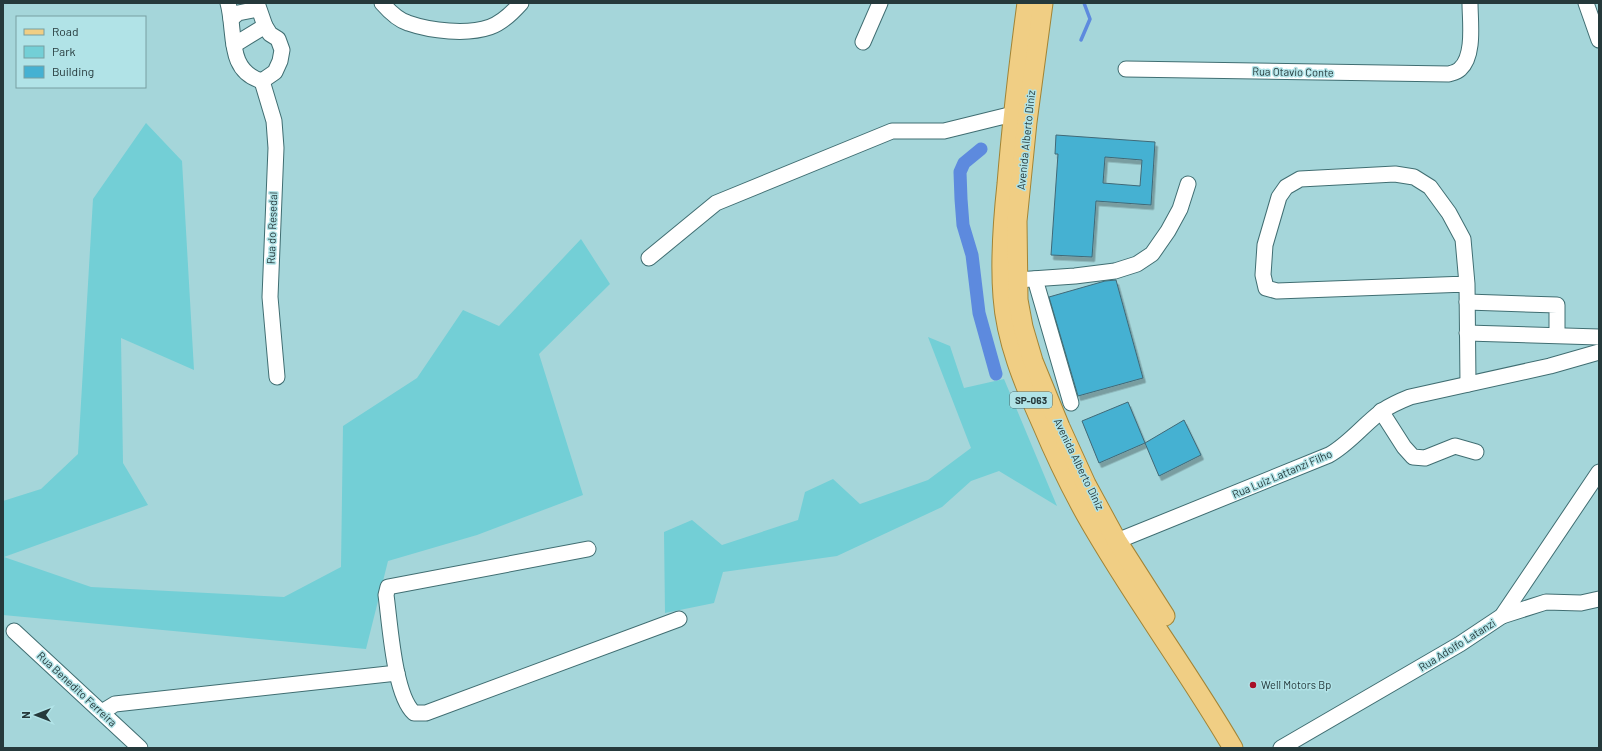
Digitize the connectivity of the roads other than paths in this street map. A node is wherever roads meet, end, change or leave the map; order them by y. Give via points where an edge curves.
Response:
1 (228, 3) edge
2 (382, 3) edge
3 (880, 3) edge
4 (1027, 3) edge
5 (1043, 3) edge
6 (1470, 3) edge
7 (1586, 3) edge
8 (257, 6) edge
9 (516, 7) edge
10 (231, 19) junction
11 (268, 30) junction
12 (1599, 40) edge
13 (863, 42) dead end
14 (234, 49) junction
15 (1126, 69) dead end
16 (262, 81) junction
17 (1013, 114) junction
18 (1188, 184) dead end
19 (648, 258) dead end
20 (1026, 279) junction
21 (1467, 284) junction
22 (1467, 302) junction
23 (1467, 333) junction
24 (1562, 336) junction
25 (1599, 337) edge
26 (1599, 352) edge
27 (276, 377) dead end
28 (1468, 384) junction
29 (1071, 403) dead end
30 (1381, 411) junction
31 (1476, 452) dead end
32 (1599, 472) edge
33 (1117, 541) junction
34 (588, 549) dead end
35 (1599, 599) edge
36 (1502, 616) junction
37 (679, 619) dead end
38 (14, 631) dead end
39 (397, 673) junction
40 (102, 712) junction
41 (140, 748) edge
42 (1233, 748) edge
43 (1247, 748) edge
44 (1282, 748) edge

1 - 10 street
2 - 9 street via 388,11 407,23 438,30 470,31 491,27
3 - 13 street
4 - 17 main road, Avenida Alberto Diniz / SP-063
5 - 20 main road, Avenida Alberto Diniz / SP-063 via 1018,213
6 - 15 street, Rua Otavio Conte via 1470,50 1459,70 1448,74
7 - 12 street
8 - 10 street via 238,13
8 - 11 street
10 - 14 street
11 - 14 street
11 - 16 street via 278,39 282,50 274,72
14 - 16 street via 246,74
16 - 27 street, Rua do Resedal via 274,121 276,148 270,297
17 - 19 street, Avenida Alberto Diniz via 944,131 892,131 716,203
17 - 42 main road, Avenida Alberto Diniz / SP-063 via 1004,211 1002,298 1016,358 1053,450 1086,514
18 - 20 street via 1180,209 1168,231 1152,254 1137,264 1115,271
20 - 29 street
20 - 33 main road, Avenida Alberto Diniz / SP-063 via 1018,300 1033,361 1086,484
21 - 21 street via 1463,239 1449,213 1430,187 1414,177 1395,174 1300,179 1286,187 1279,197 1264,245 1262,275 1266,288 1277,291
21 - 22 street
22 - 23 street
22 - 24 street via 1557,305
23 - 24 street
23 - 28 street
24 - 25 street
26 - 28 street, Rua Luiz Lattanzi Filho
28 - 30 street, Rua Luiz Lattanzi Filho via 1410,397
30 - 31 street via 1413,457 1425,458 1454,446
30 - 33 street, Rua Luiz Lattanzi Filho via 1340,449 1329,455
32 - 36 street, Rua Adolfo Latanzi
33 - 43 main road, Avenida Alberto Diniz / SP-063
34 - 39 street via 388,586 386,595
35 - 36 street via 1581,603 1546,602
36 - 44 street, Rua Adolfo Latanzi via 1460,644
37 - 39 street via 426,713 414,713 410,710 405,702
38 - 40 street, Rua Benedito Ferreira
39 - 40 street via 115,704
40 - 41 street, Rua Benedito Ferreira

